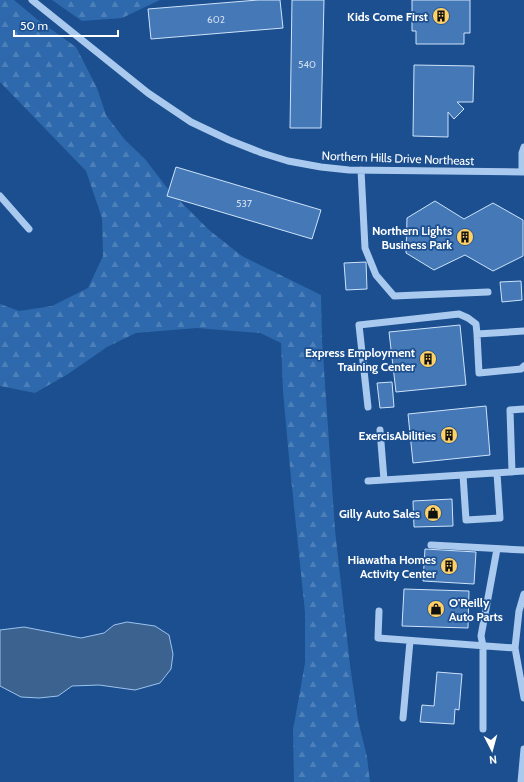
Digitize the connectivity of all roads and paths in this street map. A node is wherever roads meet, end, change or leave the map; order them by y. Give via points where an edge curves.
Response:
1 (32, 0) edge
2 (524, 147) edge
3 (360, 170) junction
4 (523, 172) edge
5 (0, 196) edge
6 (29, 229) dead end
7 (488, 292) dead end
8 (524, 331) edge
9 (477, 334) junction
10 (524, 366) edge
11 (368, 407) dead end
12 (524, 409) edge
13 (380, 430) dead end
14 (524, 471) edge
15 (512, 472) junction
16 (497, 473) junction
17 (463, 475) junction
18 (384, 480) junction
19 (368, 481) dead end
20 (431, 545) dead end
21 (497, 549) junction
22 (524, 550) edge
23 (524, 594) edge
24 (379, 611) dead end
25 (516, 633) junction
26 (524, 634) edge
27 (410, 641) junction
28 (483, 646) junction
29 (515, 648) junction
30 (524, 698) edge
31 (403, 718) dead end
32 (483, 729) dead end
33 (524, 749) edge
34 (521, 782) edge

1 - 3 street, Northern Hills Drive Northeast via 148,93 191,122 235,143 290,162
2 - 4 street
3 - 4 street, Northern Hills Drive Northeast
3 - 7 street via 365,248 376,275 394,296
5 - 6 street
8 - 9 street
9 - 10 street via 479,373 521,369
9 - 11 street via 476,324 459,314 359,325
12 - 15 street via 510,410
13 - 18 street
14 - 15 street
15 - 16 street
16 - 17 street
16 - 17 street via 500,518 466,520
17 - 18 street
18 - 19 street
20 - 21 street
21 - 22 street
21 - 28 street via 481,636
23 - 25 street
24 - 27 street via 378,638
25 - 26 street
25 - 29 street
27 - 28 street
27 - 31 street
28 - 29 street
28 - 32 street
29 - 30 street
33 - 34 street

